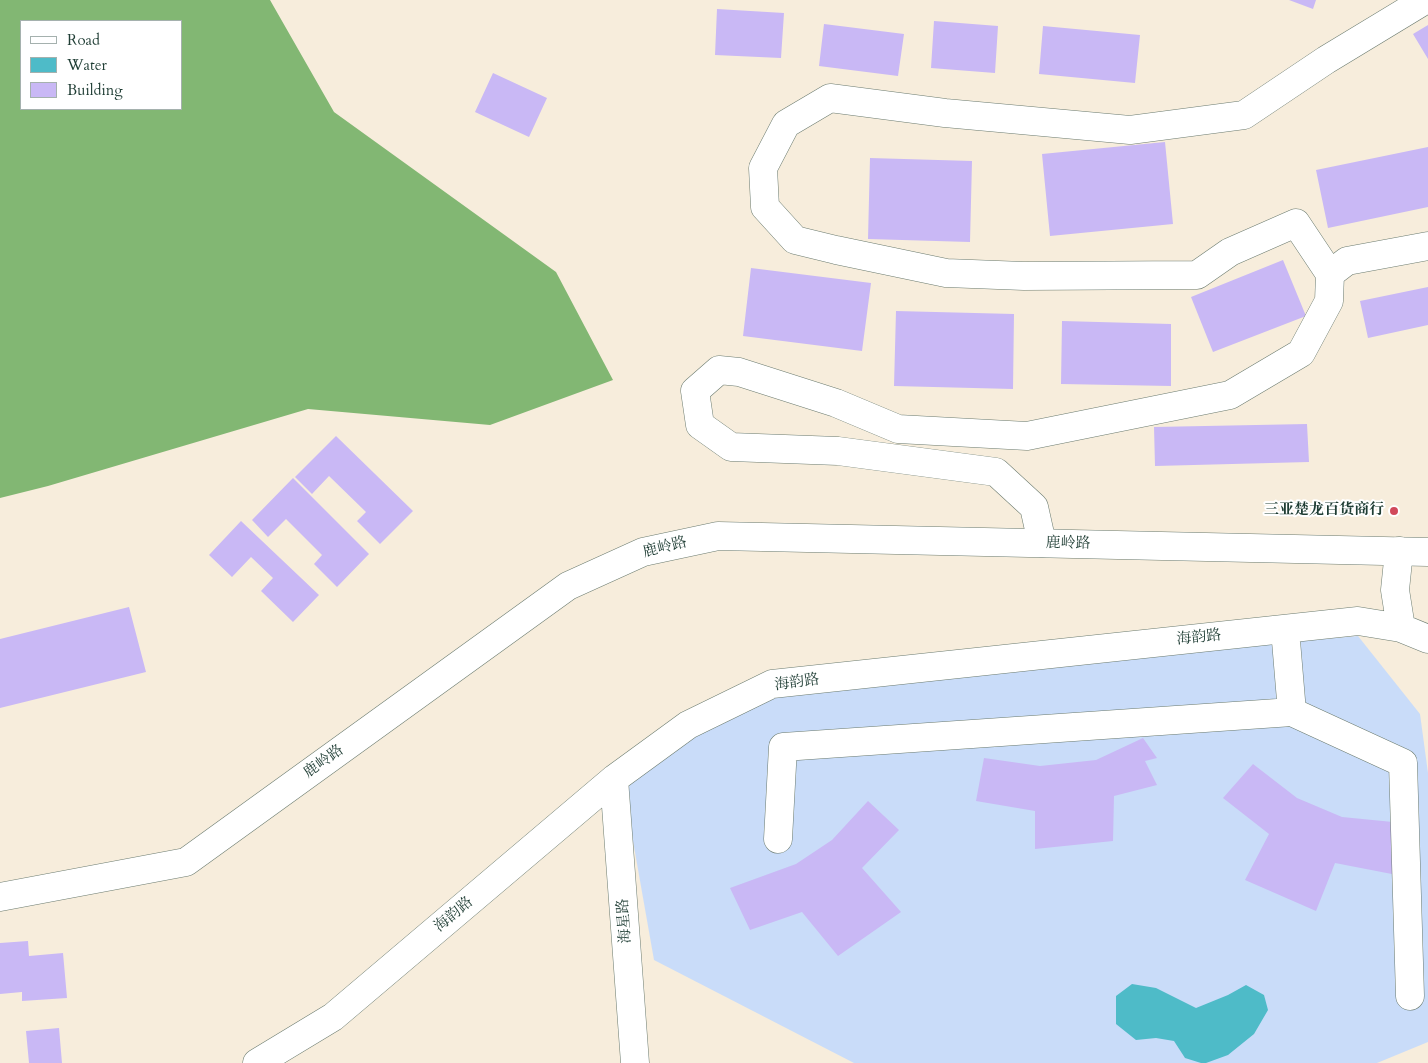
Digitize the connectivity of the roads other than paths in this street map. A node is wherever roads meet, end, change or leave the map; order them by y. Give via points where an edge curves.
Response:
1 (1425, 0) edge
2 (1428, 246) edge
3 (1330, 274) junction
4 (1042, 543) junction
5 (1399, 552) junction
6 (1428, 552) edge
7 (1401, 628) junction
8 (1285, 629) junction
9 (1428, 639) edge
10 (1292, 712) junction
11 (614, 779) junction
12 (778, 839) dead end
13 (0, 897) edge
14 (1410, 996) dead end
15 (257, 1063) edge
16 (635, 1063) edge

1 - 3 street via 1244,115 1130,130 945,113 830,98 786,124 763,168 765,207 795,240 946,273 1197,275 1230,252 1296,223
2 - 3 street via 1347,261
3 - 4 street via 1329,301 1300,353 1230,395 1027,436 898,430 836,403 738,372 719,370 695,391 700,425 731,447 838,451 996,472 1034,507
4 - 5 street, 鹿岭路
4 - 13 street, 鹿岭路 via 718,536 643,552 568,586 186,862
5 - 6 street, 鹿岭路
5 - 7 street via 1395,590
7 - 8 street, 海韵路 via 1358,621
7 - 9 street, 海韵路
8 - 10 street
8 - 11 street, 海韵路 via 772,684 688,725
10 - 12 street via 783,747
10 - 14 street via 1403,763
11 - 15 street, 海韵路 via 333,1017
11 - 16 street, 海星路

